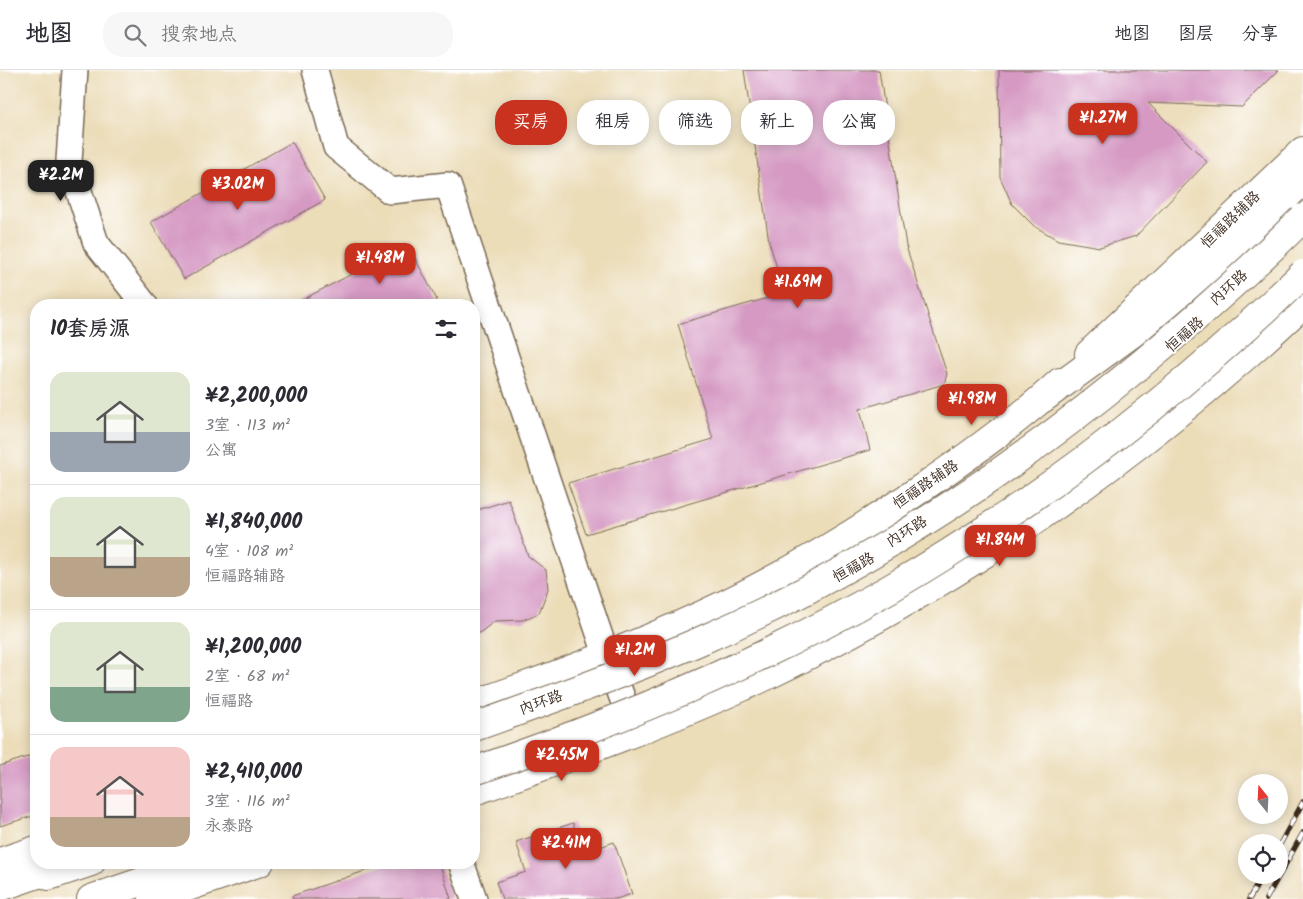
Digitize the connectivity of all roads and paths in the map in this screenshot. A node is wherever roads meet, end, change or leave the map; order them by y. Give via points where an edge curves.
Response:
1 (75, 70) edge
2 (315, 70) edge
3 (1303, 151) edge
4 (1303, 180) edge
5 (1303, 218) edge
6 (1303, 227) edge
7 (1303, 267) edge
8 (1303, 274) edge
9 (140, 299) edge
10 (1303, 304) edge
11 (1042, 399) junction
12 (1012, 469) junction
13 (607, 657) junction
14 (616, 682) junction
15 (480, 702) edge
16 (631, 722) junction
17 (480, 725) edge
18 (480, 730) edge
19 (480, 765) edge
20 (480, 769) edge
21 (480, 787) edge
22 (30, 852) edge
23 (0, 862) edge
24 (52, 869) edge
25 (70, 869) edge
26 (166, 869) edge
27 (179, 869) edge
28 (240, 869) edge
29 (463, 869) edge
30 (0, 887) edge
31 (0, 893) edge
32 (77, 899) edge
33 (91, 899) edge
34 (153, 899) edge
35 (474, 899) edge

1 - 9 street via 69,161 96,243
2 - 13 street via 336,147 390,191 448,185
3 - 11 main road, 恒福路辅路
4 - 11 main road via 1247,235 1134,332
5 - 17 main road, 内环路, bridge via 1204,311 1072,420 978,488 891,542 702,640
6 - 12 main road, 恒福路 via 1145,369
7 - 16 main road, 恒福路 via 1162,394 971,534 828,617 676,691
8 - 20 main road, bridge via 1256,320 1104,445 999,520 890,588 727,672 618,718
10 - 16 main road via 1200,396 1123,457 978,557 835,641 760,679
11 - 12 main road
11 - 13 main road, 恒福路辅路 via 944,473 848,537 724,605
12 - 14 main road, 恒福路 via 897,545 742,627
13 - 14 street
13 - 15 main road, 恒福路辅路
14 - 16 street
14 - 18 main road, 恒福路
16 - 19 main road, 恒福路
16 - 21 main road
22 - 23 main road
24 - 30 main road
25 - 31 main road
26 - 32 main road
27 - 33 main road
28 - 34 main road
29 - 35 street

